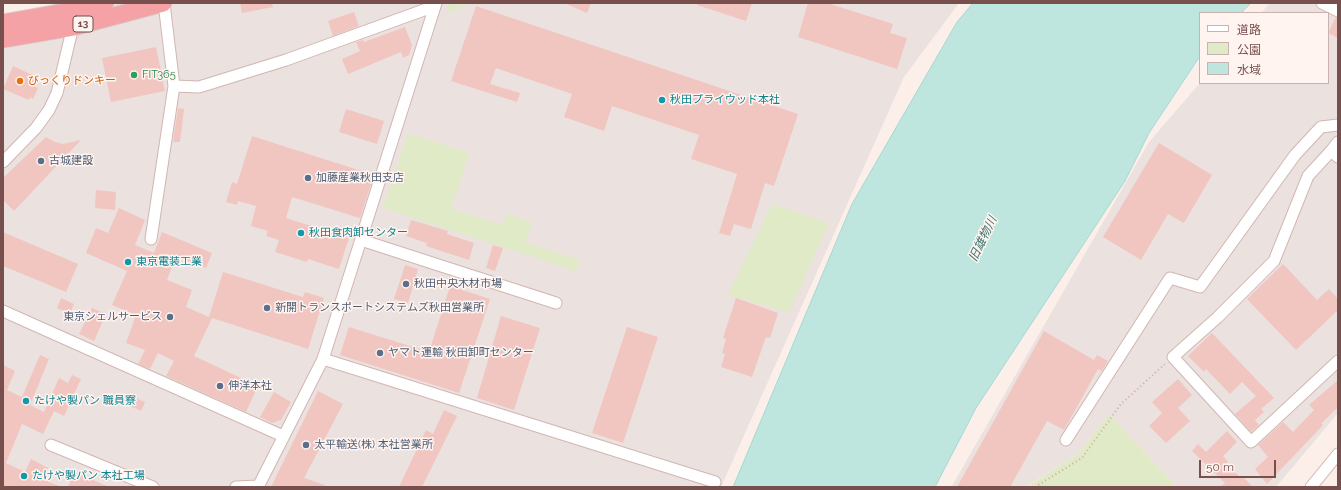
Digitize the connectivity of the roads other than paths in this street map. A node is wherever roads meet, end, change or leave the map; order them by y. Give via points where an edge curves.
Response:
1 (105, 3) edge
2 (163, 3) edge
3 (1322, 3) edge
4 (436, 5) edge
5 (1338, 11) edge
6 (76, 13) edge
7 (3, 23) edge
8 (3, 39) edge
9 (174, 86) junction
10 (1338, 125) edge
11 (1338, 142) edge
12 (1335, 154) edge
13 (3, 162) edge
14 (151, 239) dead end
15 (361, 240) junction
16 (556, 303) dead end
17 (3, 311) edge
18 (323, 359) junction
19 (1338, 361) edge
20 (283, 436) junction
21 (1066, 440) dead end
22 (51, 445) dead end
23 (1338, 454) edge
24 (715, 482) dead end
25 (153, 487) edge
26 (236, 487) edge
27 (258, 487) edge
28 (1310, 487) edge

1 - 6 highway, 13
2 - 6 highway, 13
2 - 9 street
3 - 5 street
4 - 9 street via 286,60 206,85
4 - 15 street
6 - 7 highway, 13
6 - 8 highway, 13
6 - 13 street via 57,93 49,110 36,128
9 - 14 street
10 - 21 street via 1322,127 1295,155 1200,287 1170,278
11 - 12 street
12 - 19 street via 1308,176 1274,261 1218,317 1173,356 1251,442
15 - 16 street
15 - 18 street
17 - 20 street
18 - 20 street
18 - 24 street
20 - 27 street
22 - 25 street
23 - 28 street
26 - 27 street

